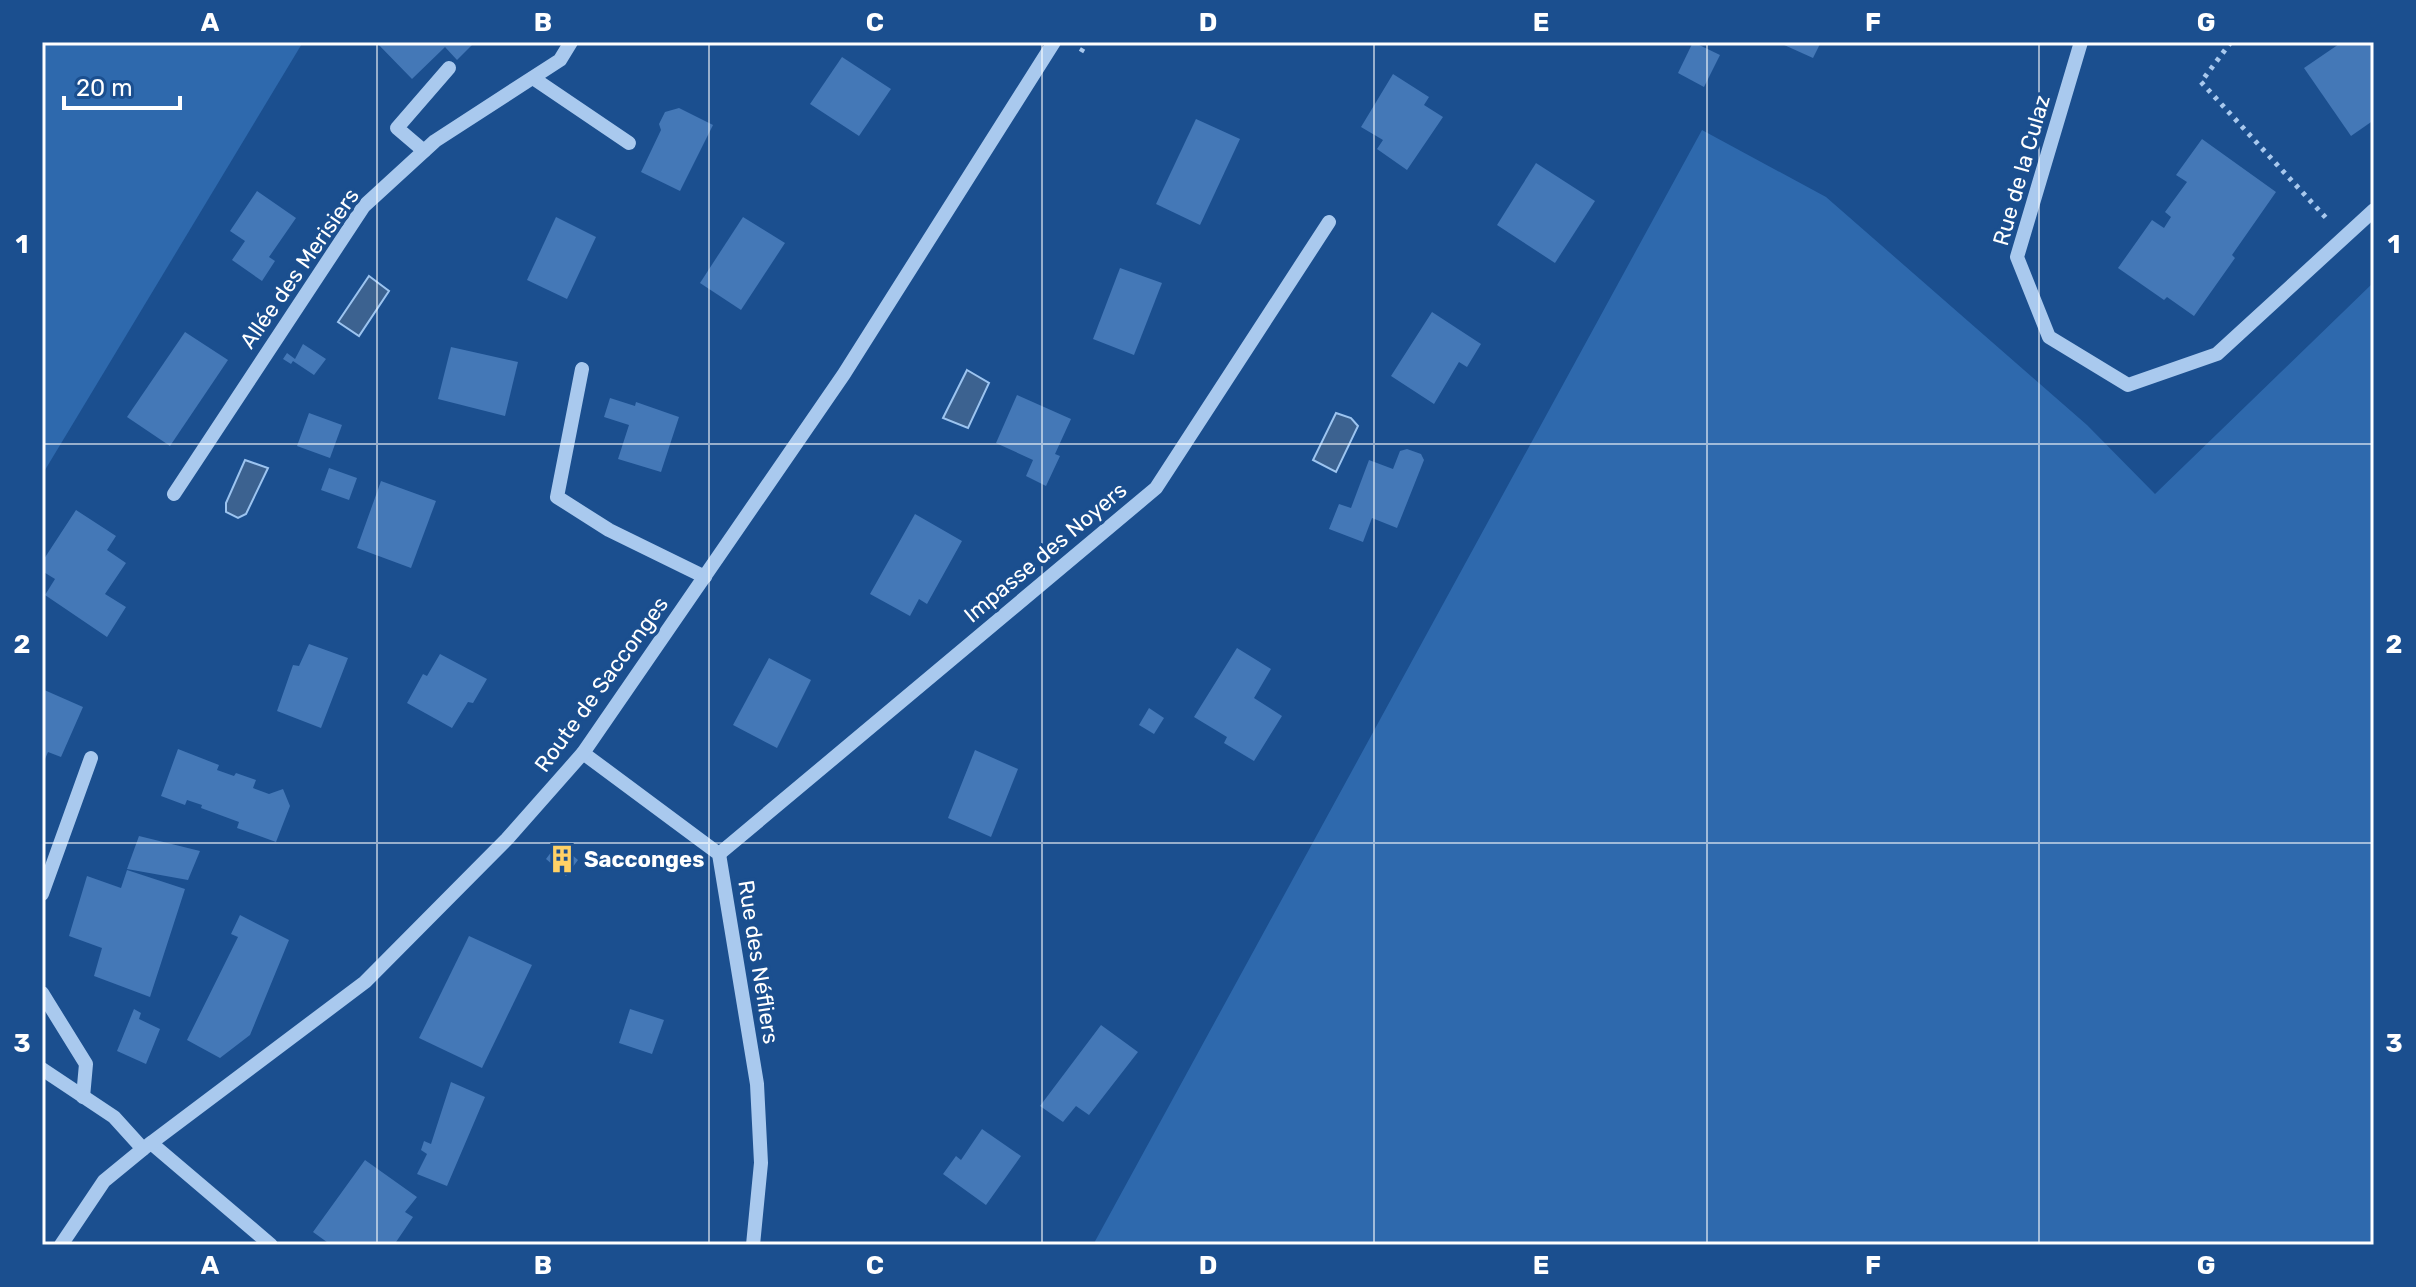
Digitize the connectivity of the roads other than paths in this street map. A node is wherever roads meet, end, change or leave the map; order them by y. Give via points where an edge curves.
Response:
1 (571, 42) edge
2 (1054, 42) edge
3 (2081, 42) edge
4 (449, 68) dead end
5 (533, 78) junction
6 (629, 143) dead end
7 (424, 151) junction
8 (2374, 210) edge
9 (1329, 222) dead end
10 (582, 369) dead end
11 (174, 494) dead end
12 (705, 577) junction
13 (583, 753) junction
14 (91, 758) dead end
15 (719, 854) junction
16 (42, 894) edge
17 (42, 993) edge
18 (42, 1069) edge
19 (83, 1097) junction
20 (147, 1146) junction
21 (61, 1245) edge
22 (271, 1245) edge
23 (753, 1245) edge

1 - 5 street, Allée des Merisiers via 560,60
2 - 12 street, Route de Sacconges via 844,374
3 - 8 street, Rue de la Culaz via 2017,257 2049,337 2128,385 2217,354
4 - 7 street via 397,128
5 - 6 street
5 - 7 street, Allée des Merisiers
7 - 11 street, Allée des Merisiers via 364,206
9 - 15 street, Impasse des Noyers via 1156,488
10 - 12 street via 557,497 609,530
12 - 13 street, Route de Sacconges
13 - 15 street, Rue des Néfliers
13 - 20 street, Route de Sacconges via 507,839 365,982
14 - 16 street
15 - 23 street, Rue des Néfliers via 757,1084 761,1163
17 - 19 street via 86,1064
18 - 19 street
19 - 20 street
20 - 21 street, Route de Sacconges via 104,1181
20 - 22 street

